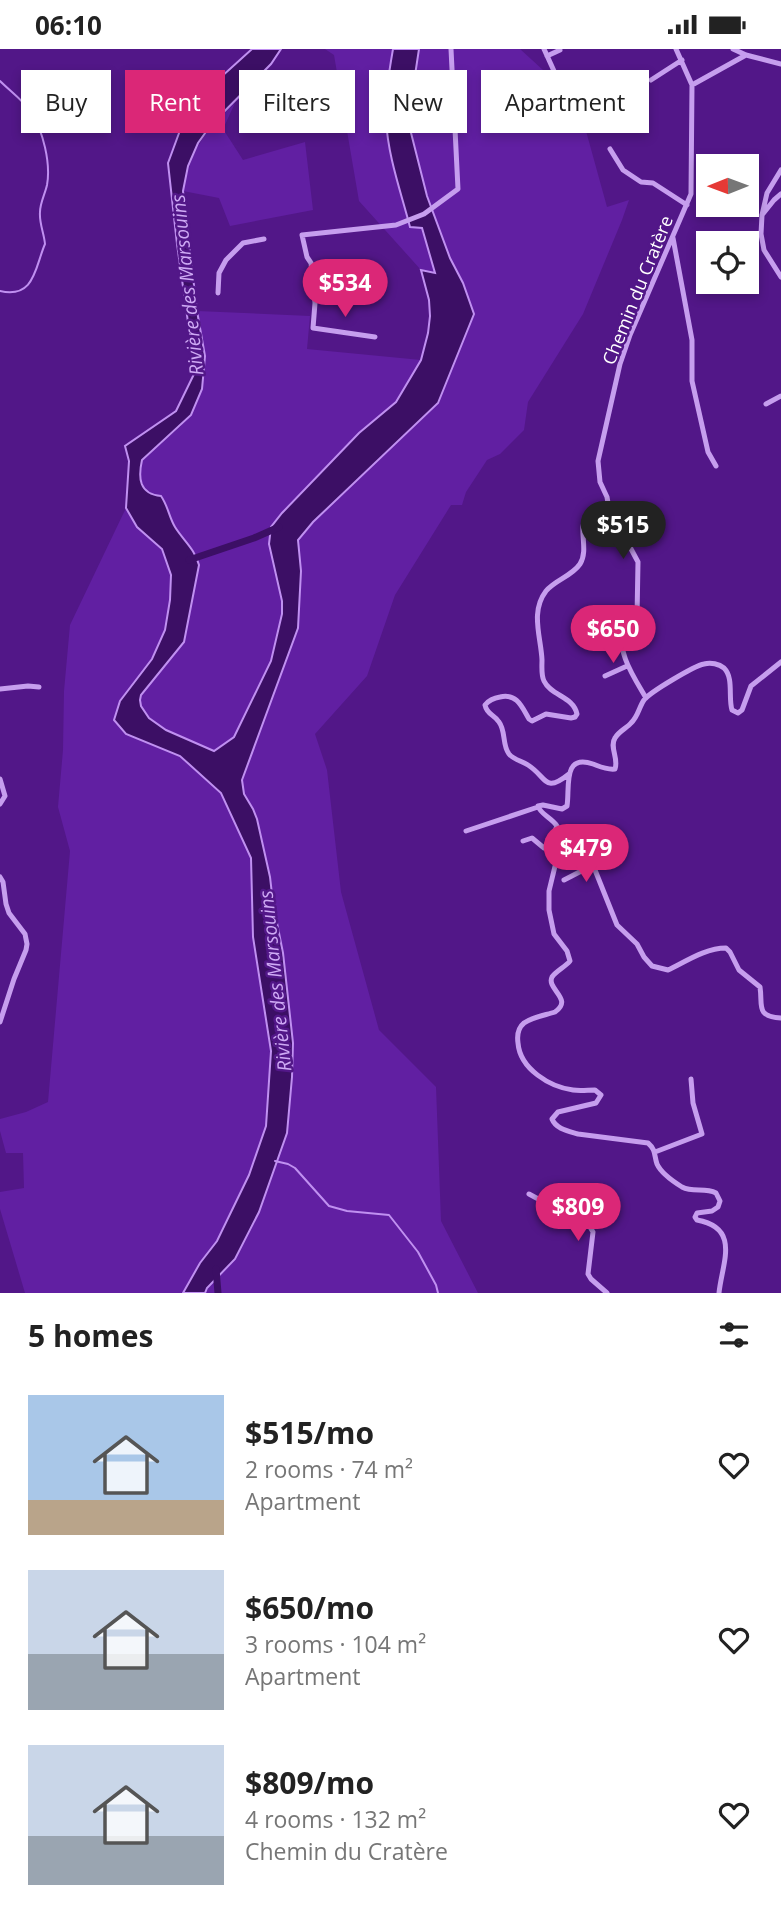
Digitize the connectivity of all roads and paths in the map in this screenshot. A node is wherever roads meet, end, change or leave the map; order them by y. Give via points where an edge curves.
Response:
1 (450, 49) edge
2 (544, 49) edge
3 (676, 49) edge
4 (733, 49) edge
5 (560, 50) edge
6 (746, 55) junction
7 (547, 56) junction
8 (682, 60) junction
9 (781, 64) edge
10 (554, 70) edge
11 (651, 80) dead end
12 (692, 85) junction
13 (610, 149) dead end
14 (781, 170) edge
15 (781, 194) edge
16 (687, 205) junction
17 (762, 215) junction
18 (673, 238) junction
19 (264, 239) dead end
20 (781, 277) edge
21 (218, 293) dead end
22 (375, 337) dead end
23 (781, 396) edge
24 (766, 404) dead end
25 (716, 466) dead end
26 (607, 506) junction
27 (603, 624) dead end
28 (622, 624) junction
29 (781, 662) edge
30 (627, 666) junction
31 (605, 676) dead end
32 (39, 687) dead end
33 (0, 689) edge
34 (646, 698) junction
35 (569, 774) junction
36 (0, 779) edge
37 (0, 804) edge
38 (538, 807) junction
39 (557, 826) junction
40 (466, 831) dead end
41 (523, 841) dead end
42 (550, 843) junction
43 (595, 864) junction
44 (0, 877) edge
45 (564, 880) dead end
46 (781, 1019) edge
47 (0, 1021) edge
48 (691, 1079) dead end
49 (655, 1152) junction
50 (529, 1194) dead end
51 (607, 1293) edge
52 (719, 1293) edge

1 - 22 street via 458,189 424,214 396,225 302,235 311,263 313,328
2 - 7 street
3 - 8 street, Chemin du Cratère
4 - 6 street
5 - 7 street
6 - 9 street
6 - 12 street
7 - 10 street
8 - 11 street
8 - 12 street, Chemin du Cratère
12 - 16 street, Chemin du Cratère via 692,188
13 - 16 street via 623,170
14 - 17 street via 767,193
15 - 17 street
16 - 18 street, Chemin du Cratère
17 - 20 street via 762,245
18 - 25 street via 692,339 692,381 708,451
18 - 26 street, Chemin du Cratère via 620,364 598,461
19 - 21 street via 243,243 226,260 219,273
23 - 24 street
26 - 28 street, Chemin du Cratère via 624,526 638,564 636,620
26 - 35 street via 585,518 580,563 552,585 539,608 543,678 578,714 571,718 546,714 532,720 509,696 485,705 500,723 512,756 550,783
27 - 28 street
28 - 30 street via 621,646
29 - 34 street via 751,687 738,713 730,705 727,673 718,664 698,665
30 - 31 street
30 - 34 street
32 - 33 street
34 - 35 street via 632,723 614,739 615,769 579,762
35 - 38 street via 565,809
36 - 37 street via 5,796
38 - 39 street
38 - 40 street
39 - 42 street
39 - 43 street via 559,837 567,842 598,828
41 - 42 street via 532,838 544,848
42 - 49 street via 557,858 549,891 550,919 570,961 551,980 562,1006 526,1021 518,1036 520,1052 539,1077 574,1091 595,1090 601,1095 596,1103 558,1112 552,1119 555,1124 578,1134 648,1143
43 - 45 street
43 - 46 street via 617,925 652,966 668,970 726,948 739,970 760,987 763,1013
44 - 47 street via 9,913 27,944
48 - 49 street via 702,1134
49 - 52 street via 661,1170 683,1187 711,1190 718,1197 716,1210 695,1217 717,1227 725,1242
50 - 51 street via 590,1227 588,1274

